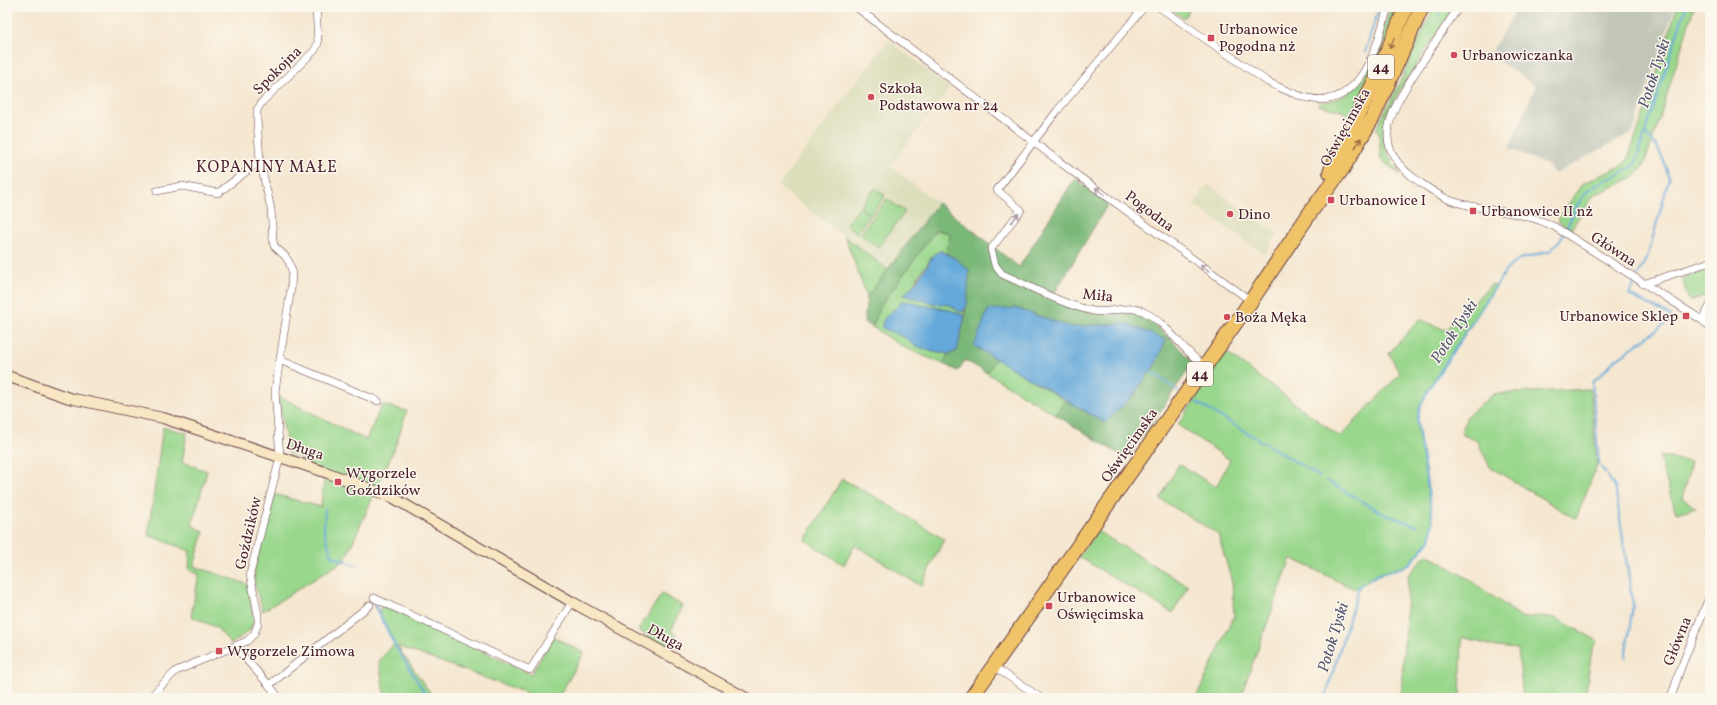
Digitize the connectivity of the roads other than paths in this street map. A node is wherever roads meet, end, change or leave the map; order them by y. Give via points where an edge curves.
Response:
1 (316, 7) edge
2 (856, 7) edge
3 (1144, 7) edge
4 (1159, 7) edge
5 (1388, 7) edge
6 (1406, 7) edge
7 (1459, 7) edge
8 (1422, 9) edge
9 (1033, 142) junction
10 (260, 161) junction
11 (157, 191) dead end
12 (1312, 210) junction
13 (1710, 262) edge
14 (1643, 284) junction
15 (1251, 301) junction
16 (1710, 306) edge
17 (1702, 320) junction
18 (1710, 327) edge
19 (280, 360) junction
20 (1205, 366) junction
21 (7, 376) edge
22 (378, 401) dead end
23 (280, 457) junction
24 (1710, 595) edge
25 (374, 598) dead end
26 (572, 602) junction
27 (370, 605) dead end
28 (235, 647) junction
29 (993, 666) junction
30 (269, 685) junction
31 (149, 698) edge
32 (279, 698) edge
33 (746, 698) edge
34 (971, 698) edge
35 (1041, 698) edge
36 (1671, 698) edge

1 - 10 street, Spokojna via 318,43 315,50 262,102 258,110
2 - 9 street, Pogodna
3 - 9 street
4 - 5 street via 1268,82 1287,91 1317,99 1337,96 1358,81 1373,54
6 -> 12 highway, Oświęcimska / 44 via 1378,74
7 - 14 street, Główna via 1404,90 1390,117 1390,150 1398,163 1409,175 1453,201 1520,214 1555,227
12 -> 8 highway, Oświęcimska / 44 via 1343,168 1363,135
15 -> 9 street, Pogodna
20 -> 9 street, Miła via 1145,312 1130,309 1094,311 1075,306 1002,274 995,265 991,249 1021,210 997,190
10 - 11 street via 218,193 182,186
10 - 19 street, Spokojna via 271,209 274,246 285,256 292,271
12 - 15 highway, Oświęcimska / 44
13 - 14 street
14 - 17 street, Główna
15 - 20 highway, Oświęcimska / 44
16 - 17 street
17 - 18 street, Główna
19 - 22 street
19 - 23 street, Spokojna via 275,391
20 - 29 highway, Oświęcimska / 44
21 - 23 street, Długa via 69,398 163,418
23 - 26 street, Długa via 392,497
23 - 28 street, Goździków via 250,574 258,624 254,634 247,641
24 - 36 street, Główna
25 - 26 street via 530,670
26 - 33 street, Długa
27 - 30 street
28 - 30 street
28 - 31 street, Goździków via 176,671
29 - 34 highway, Oświęcimska / 44
29 - 35 street
30 - 32 street

